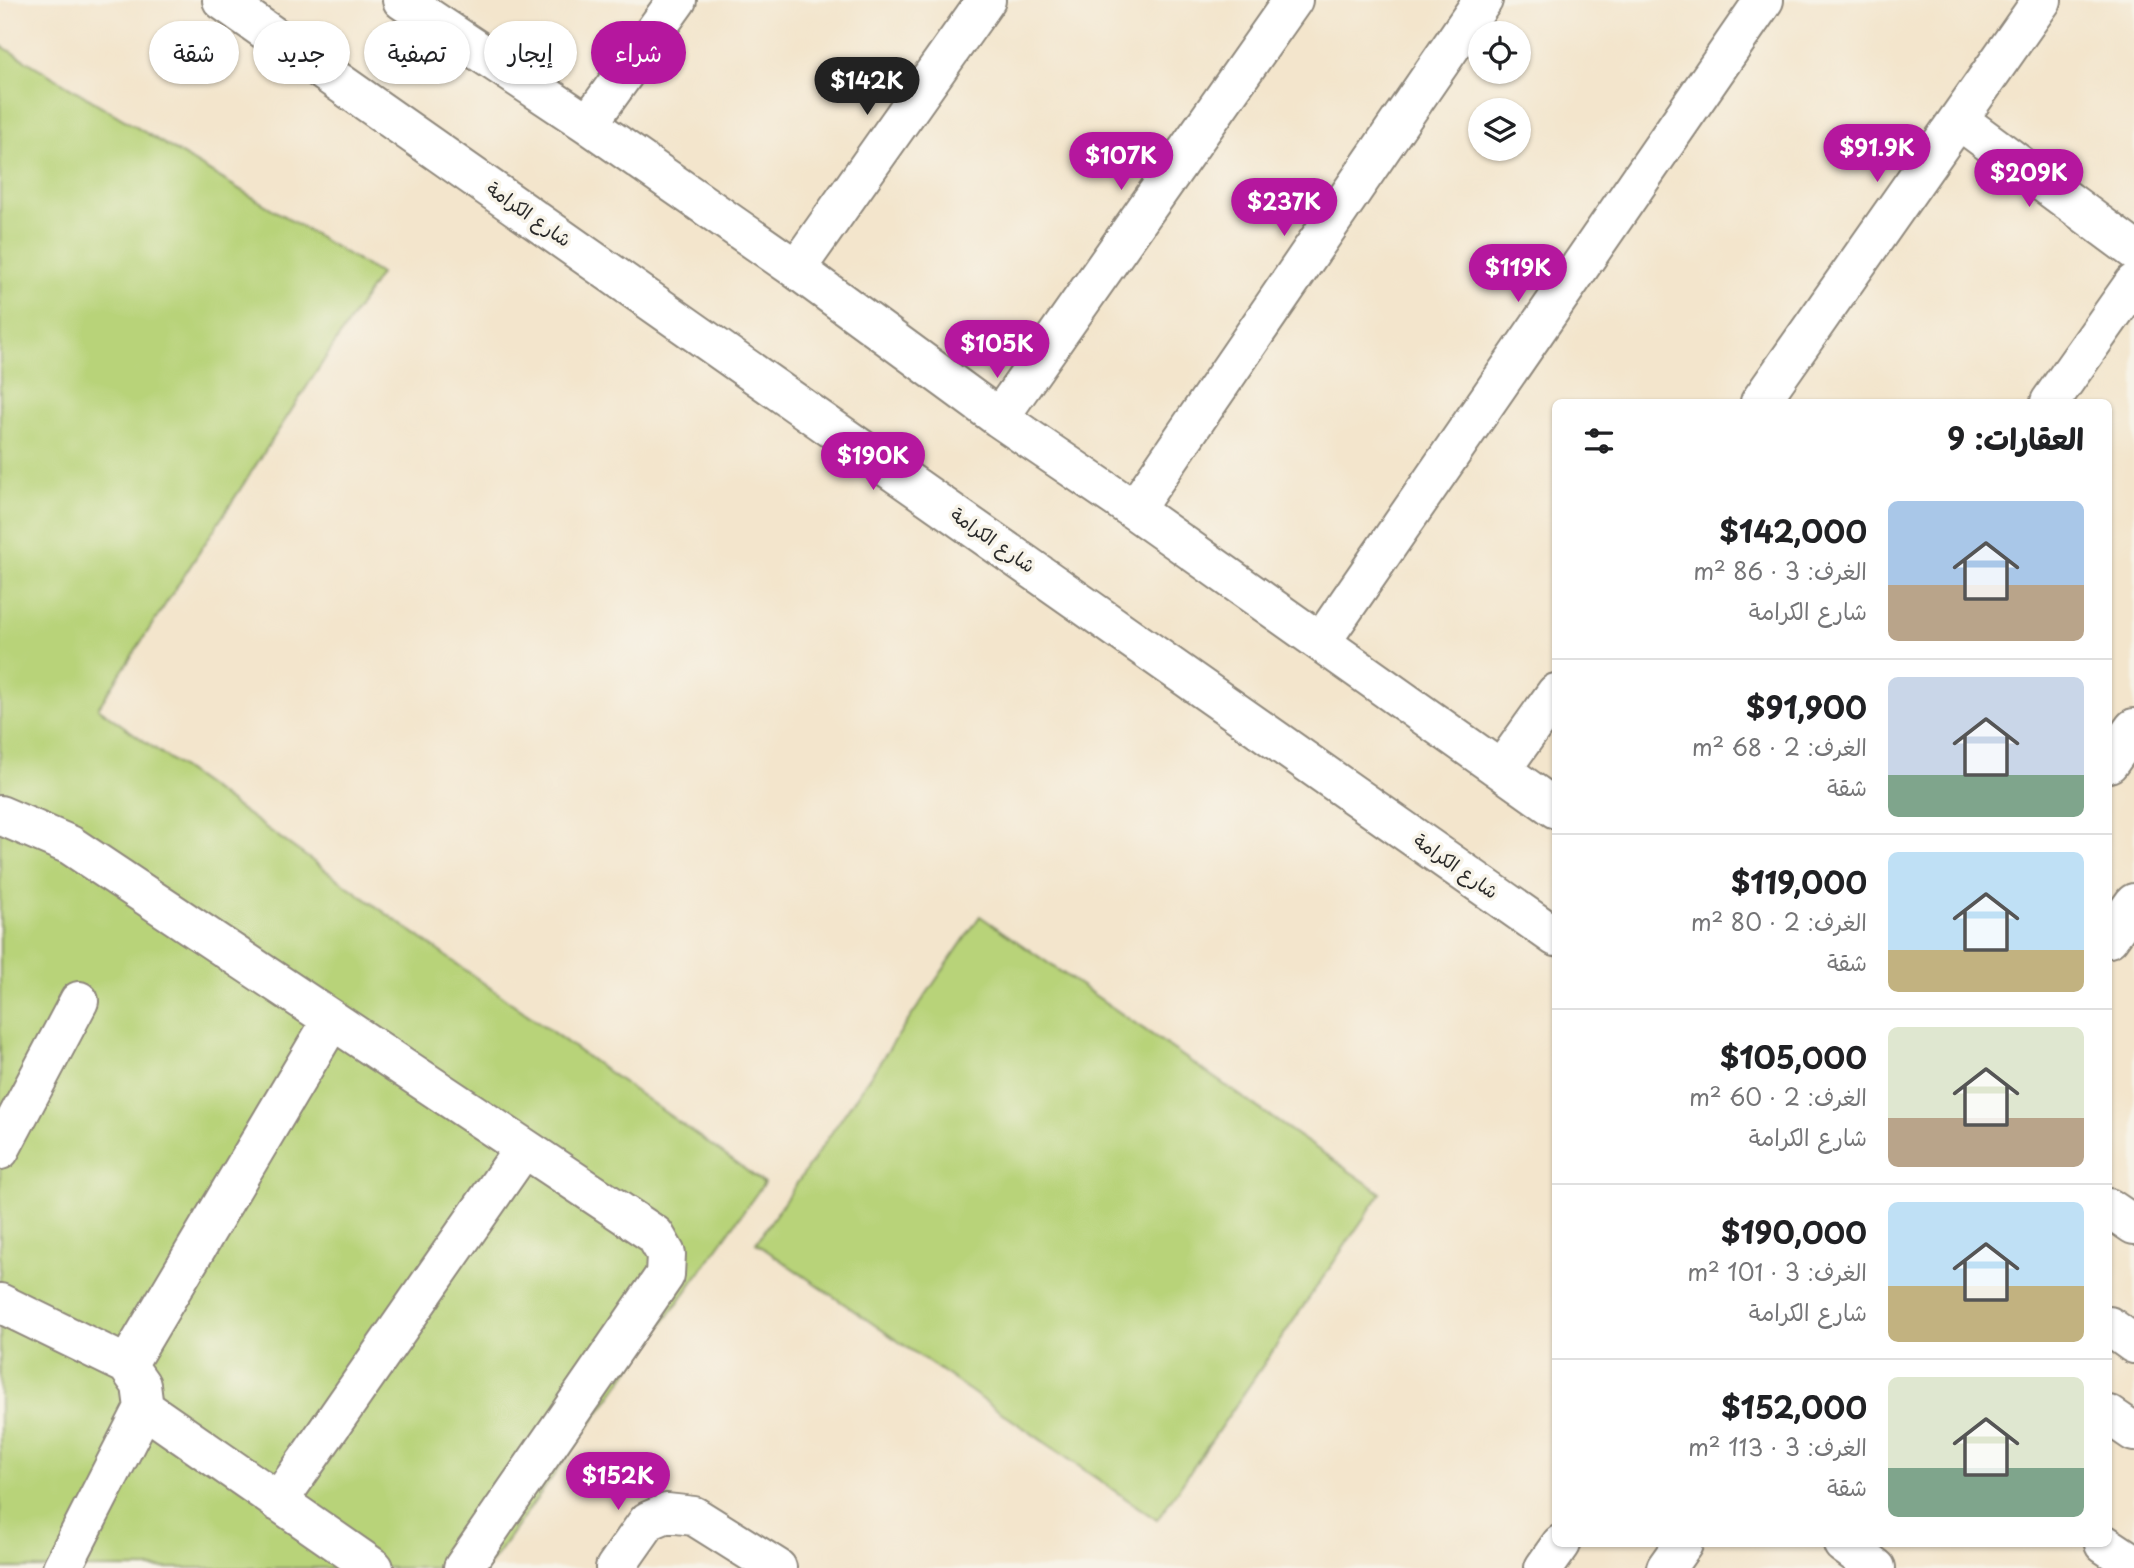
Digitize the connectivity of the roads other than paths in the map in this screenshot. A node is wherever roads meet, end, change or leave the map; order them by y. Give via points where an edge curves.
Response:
1 (222, 0) edge
2 (402, 0) edge
3 (677, 0) edge
4 (986, 0) edge
5 (1293, 0) edge
6 (1483, 0) edge
7 (1764, 0) edge
8 (2042, 0) edge
9 (1959, 120) junction
10 (588, 124) junction
11 (2134, 250) edge
12 (796, 269) junction
13 (2134, 284) edge
14 (1762, 399) edge
15 (2052, 399) edge
16 (999, 418) junction
17 (1134, 510) junction
18 (1321, 642) junction
19 (1552, 699) edge
20 (2134, 728) edge
21 (2112, 760) edge
22 (1502, 770) junction
23 (1552, 806) edge
24 (0, 815) edge
25 (2134, 903) edge
26 (1552, 933) edge
27 (2112, 935) edge
28 (79, 1001) dead end
29 (332, 1020) junction
30 (524, 1148) junction
31 (0, 1150) edge
32 (2112, 1210) edge
33 (2134, 1225) edge
34 (0, 1303) edge
35 (2112, 1328) edge
36 (2134, 1344) edge
37 (127, 1365) junction
38 (144, 1408) junction
39 (2112, 1417) edge
40 (2134, 1432) edge
41 (278, 1502) junction
42 (1559, 1547) edge
43 (1681, 1547) edge
44 (1847, 1547) edge
45 (2108, 1547) edge
46 (2134, 1564) edge
47 (62, 1568) edge
48 (374, 1568) edge
49 (463, 1568) edge
50 (615, 1568) edge
51 (777, 1568) edge
52 (1544, 1568) edge
53 (1666, 1568) edge
54 (1876, 1568) edge

1 - 26 street, شارع الكرامة
2 - 10 street
3 - 10 street
4 - 12 street
5 - 16 street
6 - 17 street
7 - 18 street
8 - 9 street
9 - 11 street
9 - 14 street
10 - 12 street
12 - 16 street
13 - 15 street
16 - 17 street
17 - 18 street
18 - 22 street
19 - 22 street
20 - 21 street
22 - 23 street
24 - 29 street via 70,845
25 - 27 street
28 - 31 street
29 - 30 street
29 - 37 street
30 - 41 street
30 - 49 street via 655,1235 666,1254 665,1275
32 - 33 street
34 - 37 street
35 - 36 street
37 - 38 street via 141,1385
38 - 41 street
38 - 47 street
39 - 40 street
41 - 48 street
42 - 52 street
43 - 53 street
44 - 54 street
45 - 46 street
50 - 51 street via 648,1521 667,1513 694,1516

